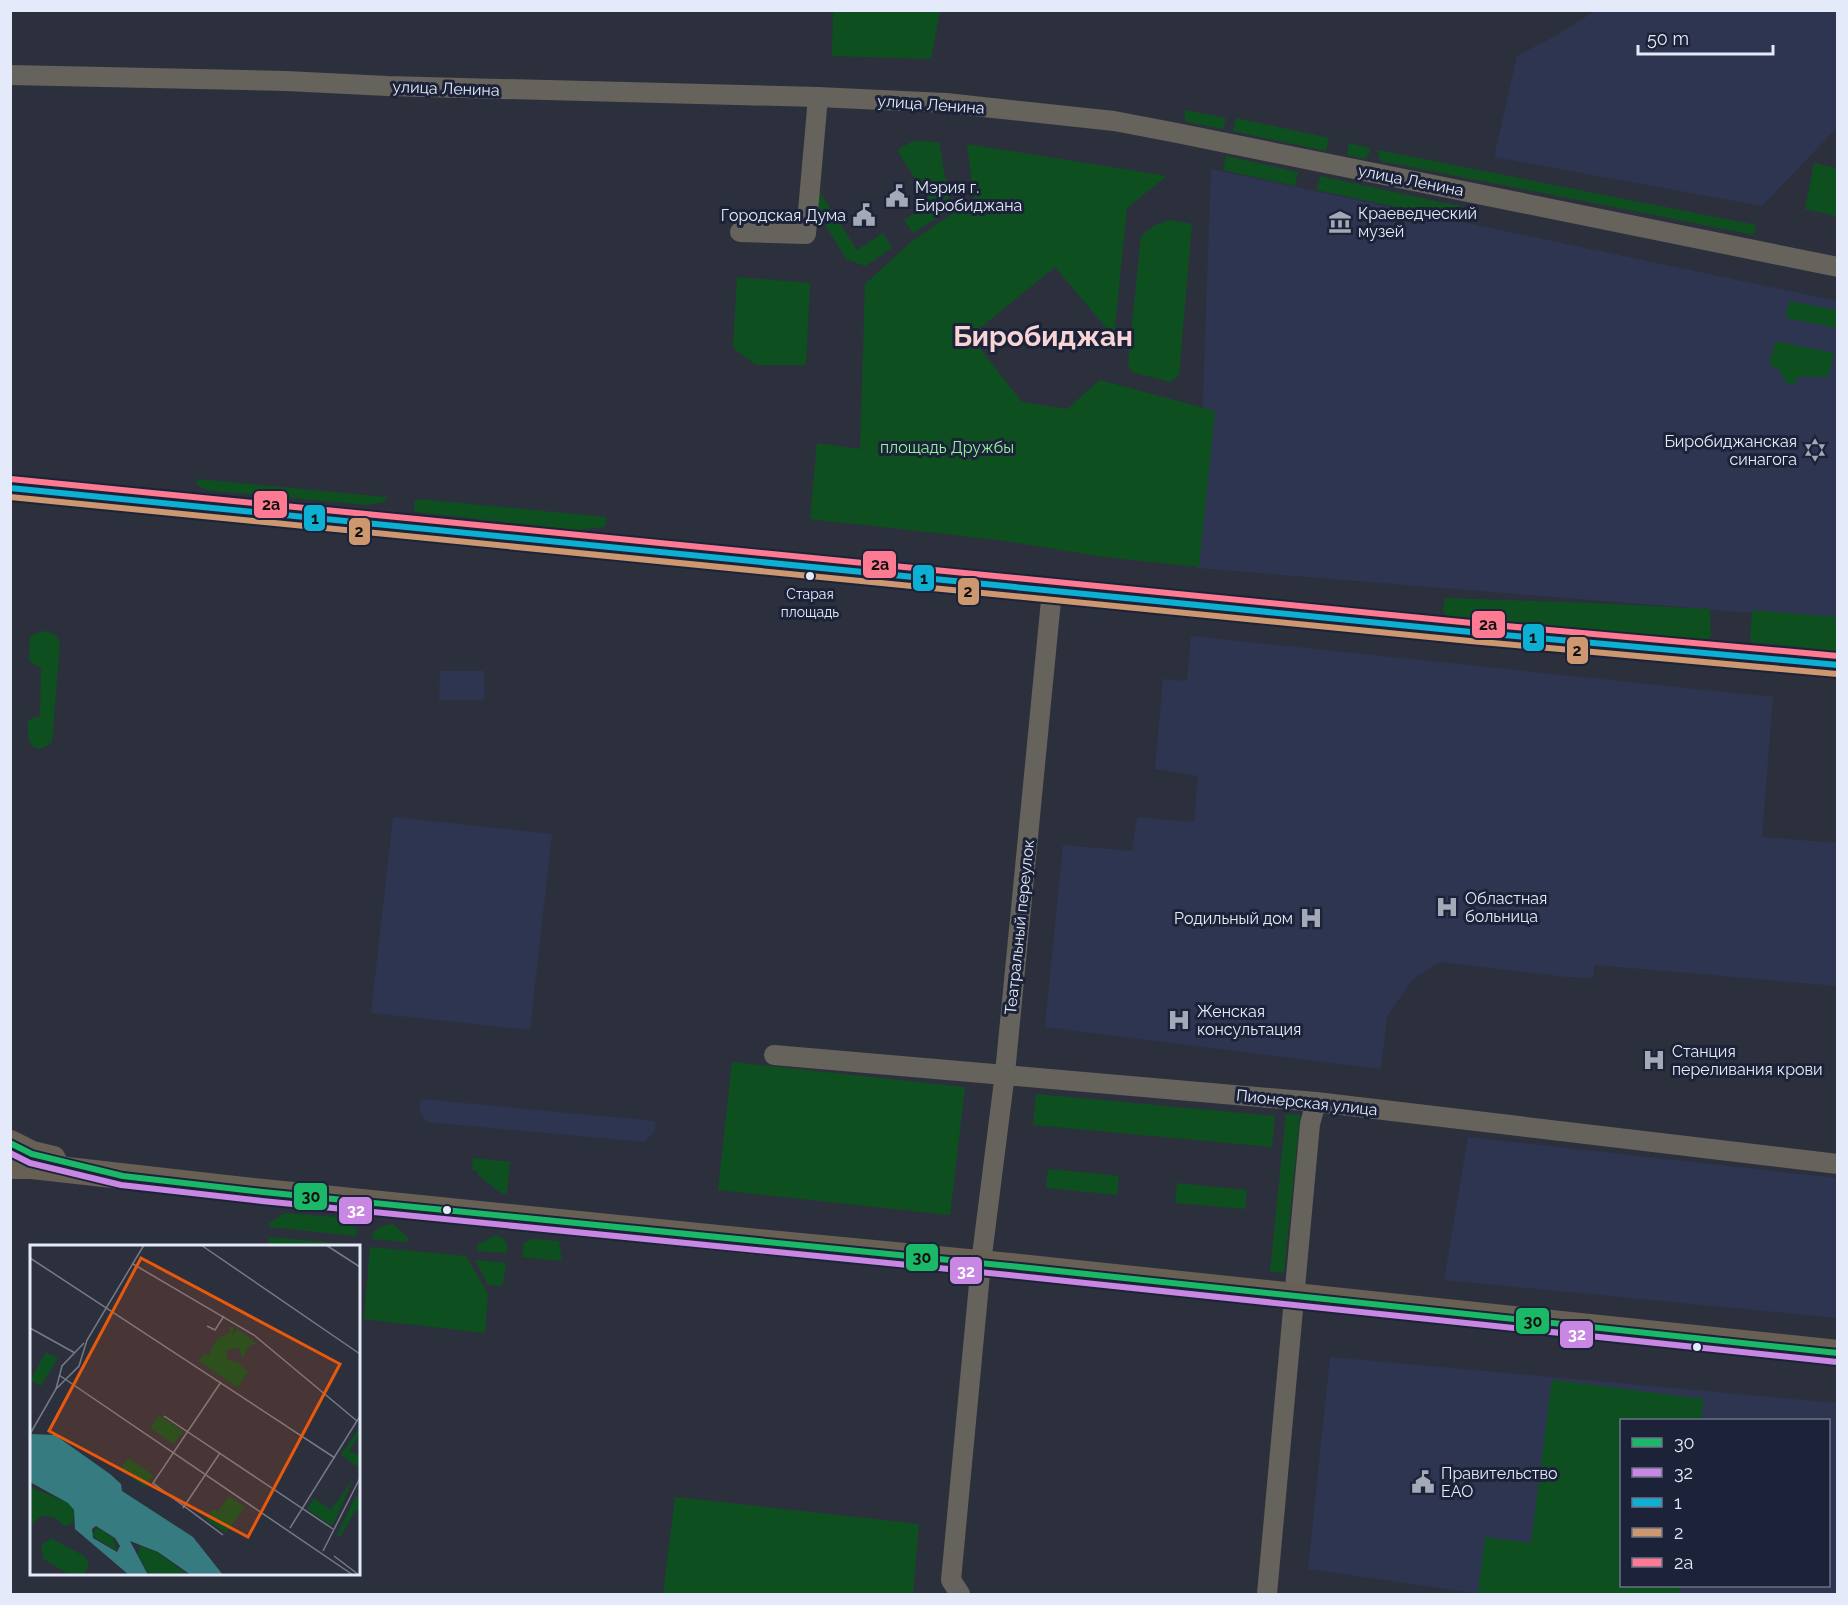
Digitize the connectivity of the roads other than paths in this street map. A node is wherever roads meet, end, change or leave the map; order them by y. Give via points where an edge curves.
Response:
1 (10, 75) edge
2 (818, 97) junction
3 (740, 232) dead end
4 (1838, 267) edge
5 (10, 488) edge
6 (1052, 590) junction
7 (1838, 665) edge
8 (774, 1054) dead end
9 (1005, 1073) junction
10 (1316, 1102) junction
11 (10, 1143) edge
12 (1838, 1164) edge
13 (18, 1167) edge
14 (123, 1176) junction
15 (981, 1263) junction
16 (1294, 1295) junction
17 (1838, 1353) edge
18 (960, 1594) edge
19 (1267, 1594) edge

1 - 2 street, улица Ленина
2 - 3 street via 806,234
2 - 4 street, улица Ленина via 946,103 1114,121
5 - 6 main road
6 - 7 main road
6 - 9 street, Театральный переулок
8 - 9 street, Пионерская улица
9 - 10 street, Пионерская улица
9 - 15 street, Театральный переулок
10 - 12 street, Пионерская улица
10 - 16 street via 1310,1124
11 - 14 main road via 32,1154
13 - 14 main road
14 - 15 main road
15 - 16 main road
15 - 18 street, Театральный переулок via 951,1580
16 - 17 main road
16 - 19 street

